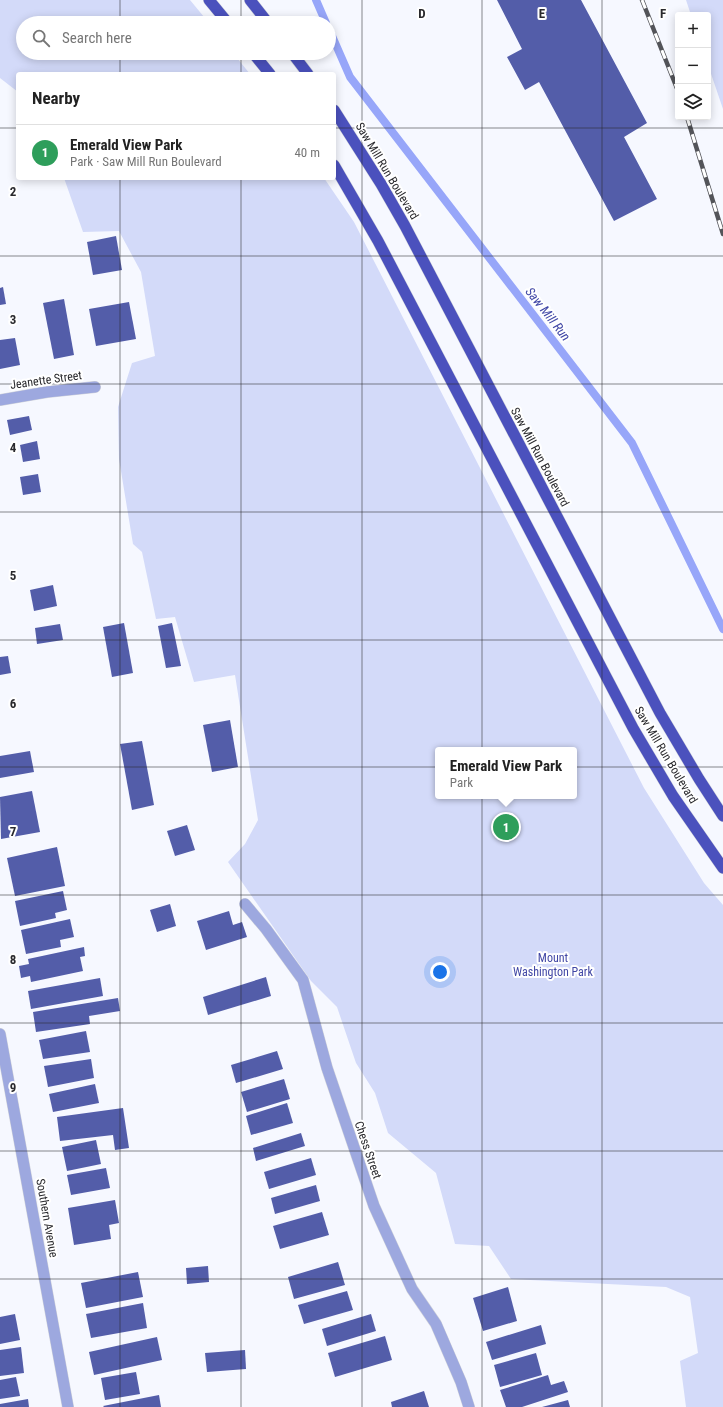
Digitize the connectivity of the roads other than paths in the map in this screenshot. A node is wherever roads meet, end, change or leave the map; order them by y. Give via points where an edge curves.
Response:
1 (209, 0) edge
2 (250, 0) edge
3 (222, 16) edge
4 (263, 16) edge
5 (259, 60) edge
6 (297, 60) edge
7 (268, 72) edge
8 (306, 72) edge
9 (336, 113) edge
10 (336, 168) edge
11 (95, 387) dead end
12 (0, 400) edge
13 (723, 816) edge
14 (723, 868) edge
15 (245, 904) dead end
16 (0, 1034) edge
17 (3, 1062) edge
18 (68, 1407) edge
19 (469, 1407) edge

1 - 3 highway
2 - 4 highway
5 - 7 highway
6 - 8 highway
9 - 13 highway, Saw Mill Run Boulevard via 405,226 660,713
10 - 14 highway, Saw Mill Run Boulevard via 378,240 633,728 673,796
11 - 12 street, Jeanette Street
15 - 19 street, Chess Street via 303,980 327,1068 374,1206 412,1290 436,1324
16 - 17 street, Southern Avenue
17 - 18 street, Southern Avenue

